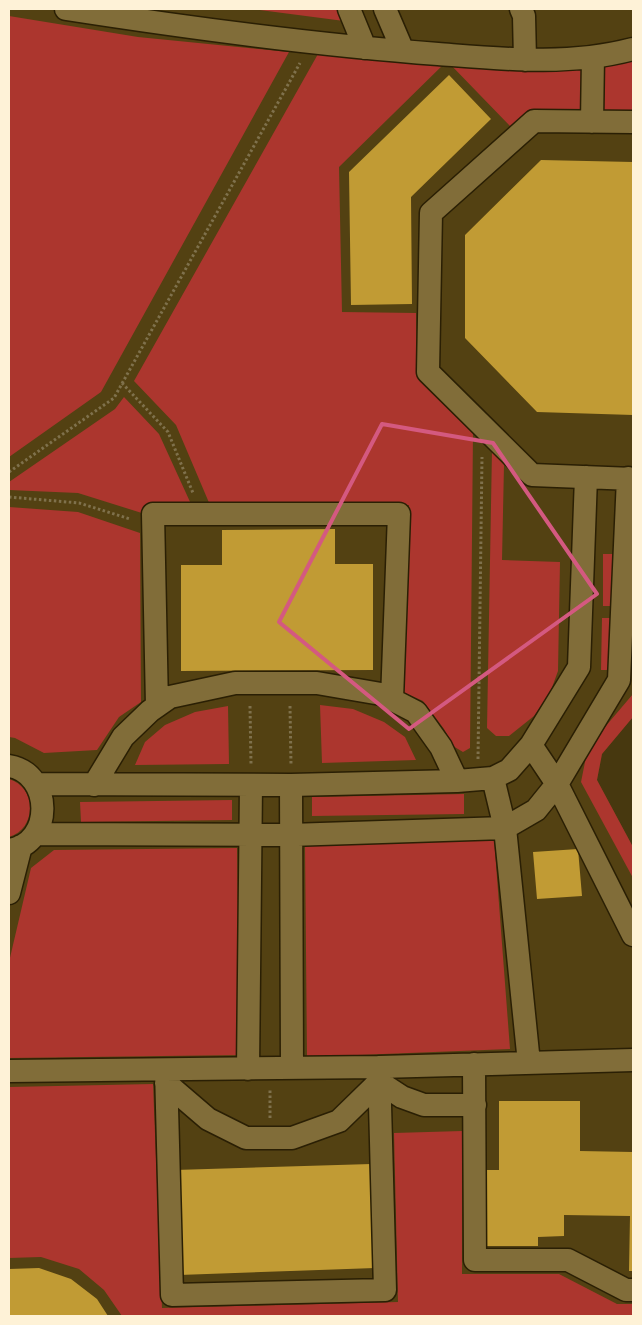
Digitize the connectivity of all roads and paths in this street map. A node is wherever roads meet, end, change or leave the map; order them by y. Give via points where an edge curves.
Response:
1 (67, 9) edge
2 (349, 9) edge
3 (385, 9) edge
4 (521, 9) edge
5 (140, 15) edge
6 (312, 42) junction
7 (365, 48) junction
8 (633, 49) edge
9 (403, 52) junction
10 (593, 57) junction
11 (525, 60) junction
12 (592, 122) junction
13 (633, 122) edge
14 (122, 383) junction
15 (483, 426) junction
16 (9, 472) edge
17 (586, 477) junction
18 (631, 479) edge
19 (9, 497) edge
20 (202, 514) junction
21 (153, 526) junction
22 (289, 682) junction
23 (249, 683) junction
24 (392, 700) junction
25 (157, 706) junction
26 (531, 745) junction
27 (9, 766) edge
28 (476, 779) junction
29 (36, 784) junction
30 (557, 784) junction
31 (94, 785) junction
32 (251, 785) junction
33 (291, 785) junction
34 (506, 828) junction
35 (252, 835) junction
36 (290, 835) junction
37 (22, 843) edge
38 (9, 893) edge
39 (633, 935) edge
40 (633, 1060) edge
41 (529, 1063) junction
42 (474, 1064) junction
43 (259, 1068) junction
44 (292, 1068) junction
45 (9, 1072) edge
46 (379, 1074) junction
47 (166, 1076) junction
48 (475, 1104) junction
49 (270, 1138) junction
50 (633, 1290) edge

1 - 5 lane
2 - 7 lane
3 - 9 lane
4 - 11 lane
5 - 6 lane
6 - 7 lane
6 - 14 path
7 - 9 lane
8 - 10 lane
9 - 11 lane
10 - 11 lane
10 - 12 lane
12 - 13 lane
12 - 15 lane via 534,121 431,213 428,372
14 - 16 path via 114,398
14 - 20 path via 168,432
15 - 17 lane via 532,475
15 - 28 path
17 - 18 lane
17 - 26 lane via 579,668
18 - 30 lane via 619,680
19 - 21 path via 79,503
20 - 21 lane via 153,514
20 - 24 lane via 399,514
21 - 25 lane
22 - 23 lane
22 - 24 lane via 317,683 381,694
22 - 33 path
23 - 25 lane via 170,697
23 - 32 path
24 - 28 lane via 416,712 442,747
25 - 31 lane via 124,737
26 - 28 lane via 509,770
26 - 30 lane
27 - 29 lane via 25,772
28 - 33 lane
28 - 34 lane
29 - 31 lane
29 - 37 lane via 41,794 41,822
30 - 34 lane via 536,810
30 - 39 lane
31 - 32 lane
32 - 33 lane
32 - 35 lane
33 - 36 lane
34 - 36 lane
34 - 41 lane
35 - 36 lane
35 - 37 lane
35 - 43 lane
36 - 44 lane
37 - 38 lane
40 - 41 lane
41 - 42 lane
42 - 46 lane
42 - 48 lane
43 - 44 lane
43 - 47 lane
43 - 49 path
44 - 46 lane
45 - 47 lane
46 - 47 lane via 385,1290 172,1295
46 - 48 lane via 402,1097 424,1105
46 - 49 lane via 339,1121 292,1138
47 - 49 lane via 208,1119 246,1138
48 - 50 lane via 475,1260 568,1260 626,1290

